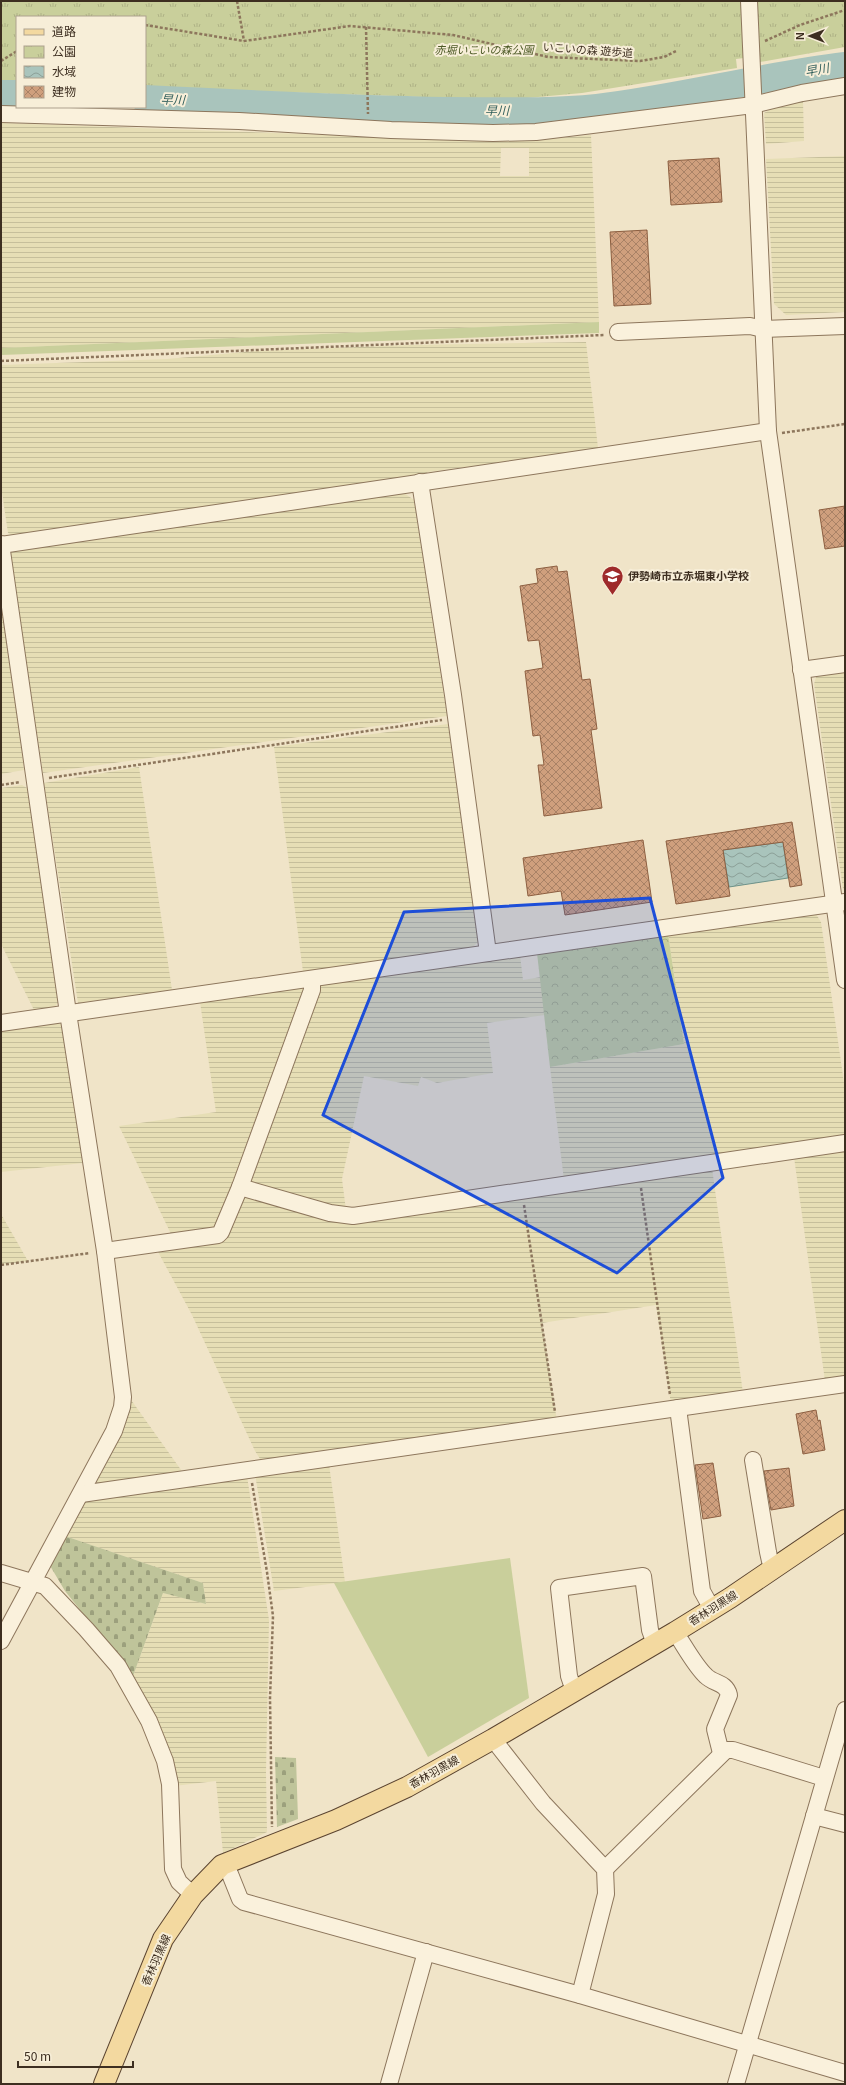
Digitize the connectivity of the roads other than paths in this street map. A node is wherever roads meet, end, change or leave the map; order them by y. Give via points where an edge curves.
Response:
1 (749, 1) edge
2 (845, 86) edge
3 (753, 101) junction
4 (1, 114) edge
5 (845, 326) edge
6 (763, 330) junction
7 (618, 332) road end
8 (768, 431) junction
9 (420, 482) junction
10 (1, 544) edge
11 (845, 664) edge
12 (801, 670) junction
13 (839, 903) edge
14 (488, 953) junction
15 (312, 979) junction
16 (845, 980) edge
17 (68, 1013) junction
18 (1, 1023) edge
19 (845, 1143) edge
20 (240, 1187) junction
21 (105, 1251) junction
22 (845, 1384) edge
23 (675, 1409) junction
24 (753, 1460) dead end
25 (81, 1494) junction
26 (845, 1520) edge
27 (775, 1567) junction
28 (1, 1572) edge
29 (33, 1582) junction
30 (712, 1609) junction
31 (675, 1632) junction
32 (1, 1640) edge
33 (655, 1644) junction
34 (574, 1691) junction
35 (845, 1710) edge
36 (493, 1739) junction
37 (721, 1753) junction
38 (824, 1778) junction
39 (814, 1816) junction
40 (845, 1824) edge
41 (222, 1866) junction
42 (606, 1869) junction
43 (193, 1895) junction
44 (426, 1952) junction
45 (580, 1995) junction
46 (747, 2045) junction
47 (845, 2073) edge
48 (104, 2084) edge
49 (389, 2084) edge
50 (736, 2084) edge

1 - 3 street
2 - 3 street
3 - 4 street via 536,132 493,133 239,121
3 - 6 street
5 - 6 street
6 - 7 street via 750,326
6 - 8 street
8 - 9 street
8 - 12 street
9 - 10 street
9 - 14 street
10 - 17 street
11 - 12 street
12 - 13 street
13 - 14 street
13 - 16 street
14 - 15 street
15 - 17 street
15 - 20 street via 312,990
17 - 18 street
17 - 21 street
19 - 20 street via 353,1216 330,1213
20 - 21 street via 218,1236
21 - 25 street via 123,1397 114,1431
22 - 23 street
23 - 25 street
23 - 30 street via 702,1591
24 - 27 street via 768,1552
25 - 29 street
26 - 27 main road, 香林羽黒線
27 - 30 main road, 香林羽黒線
28 - 29 street
29 - 32 street
29 - 43 street via 45,1586 59,1599 118,1666 149,1721 168,1772 173,1869 179,1882
30 - 31 main road, 香林羽黒線
31 - 33 main road, 香林羽黒線
31 - 37 street via 705,1676 728,1689 729,1695 714,1729
33 - 34 main road, 香林羽黒線
33 - 34 street via 650,1630 643,1576 559,1588 568,1676
34 - 36 main road, 香林羽黒線
35 - 38 street
36 - 41 main road, 香林羽黒線 via 407,1787 336,1820
36 - 42 street via 542,1803
37 - 38 street via 733,1750
37 - 42 street
38 - 39 street
39 - 40 street
39 - 46 street
41 - 43 main road, 香林羽黒線
41 - 44 street via 230,1874 240,1899 244,1902
42 - 45 street via 606,1894
43 - 48 main road, 香林羽黒線 via 163,1939
44 - 45 street
44 - 49 street
45 - 46 street
46 - 47 street
46 - 50 street

